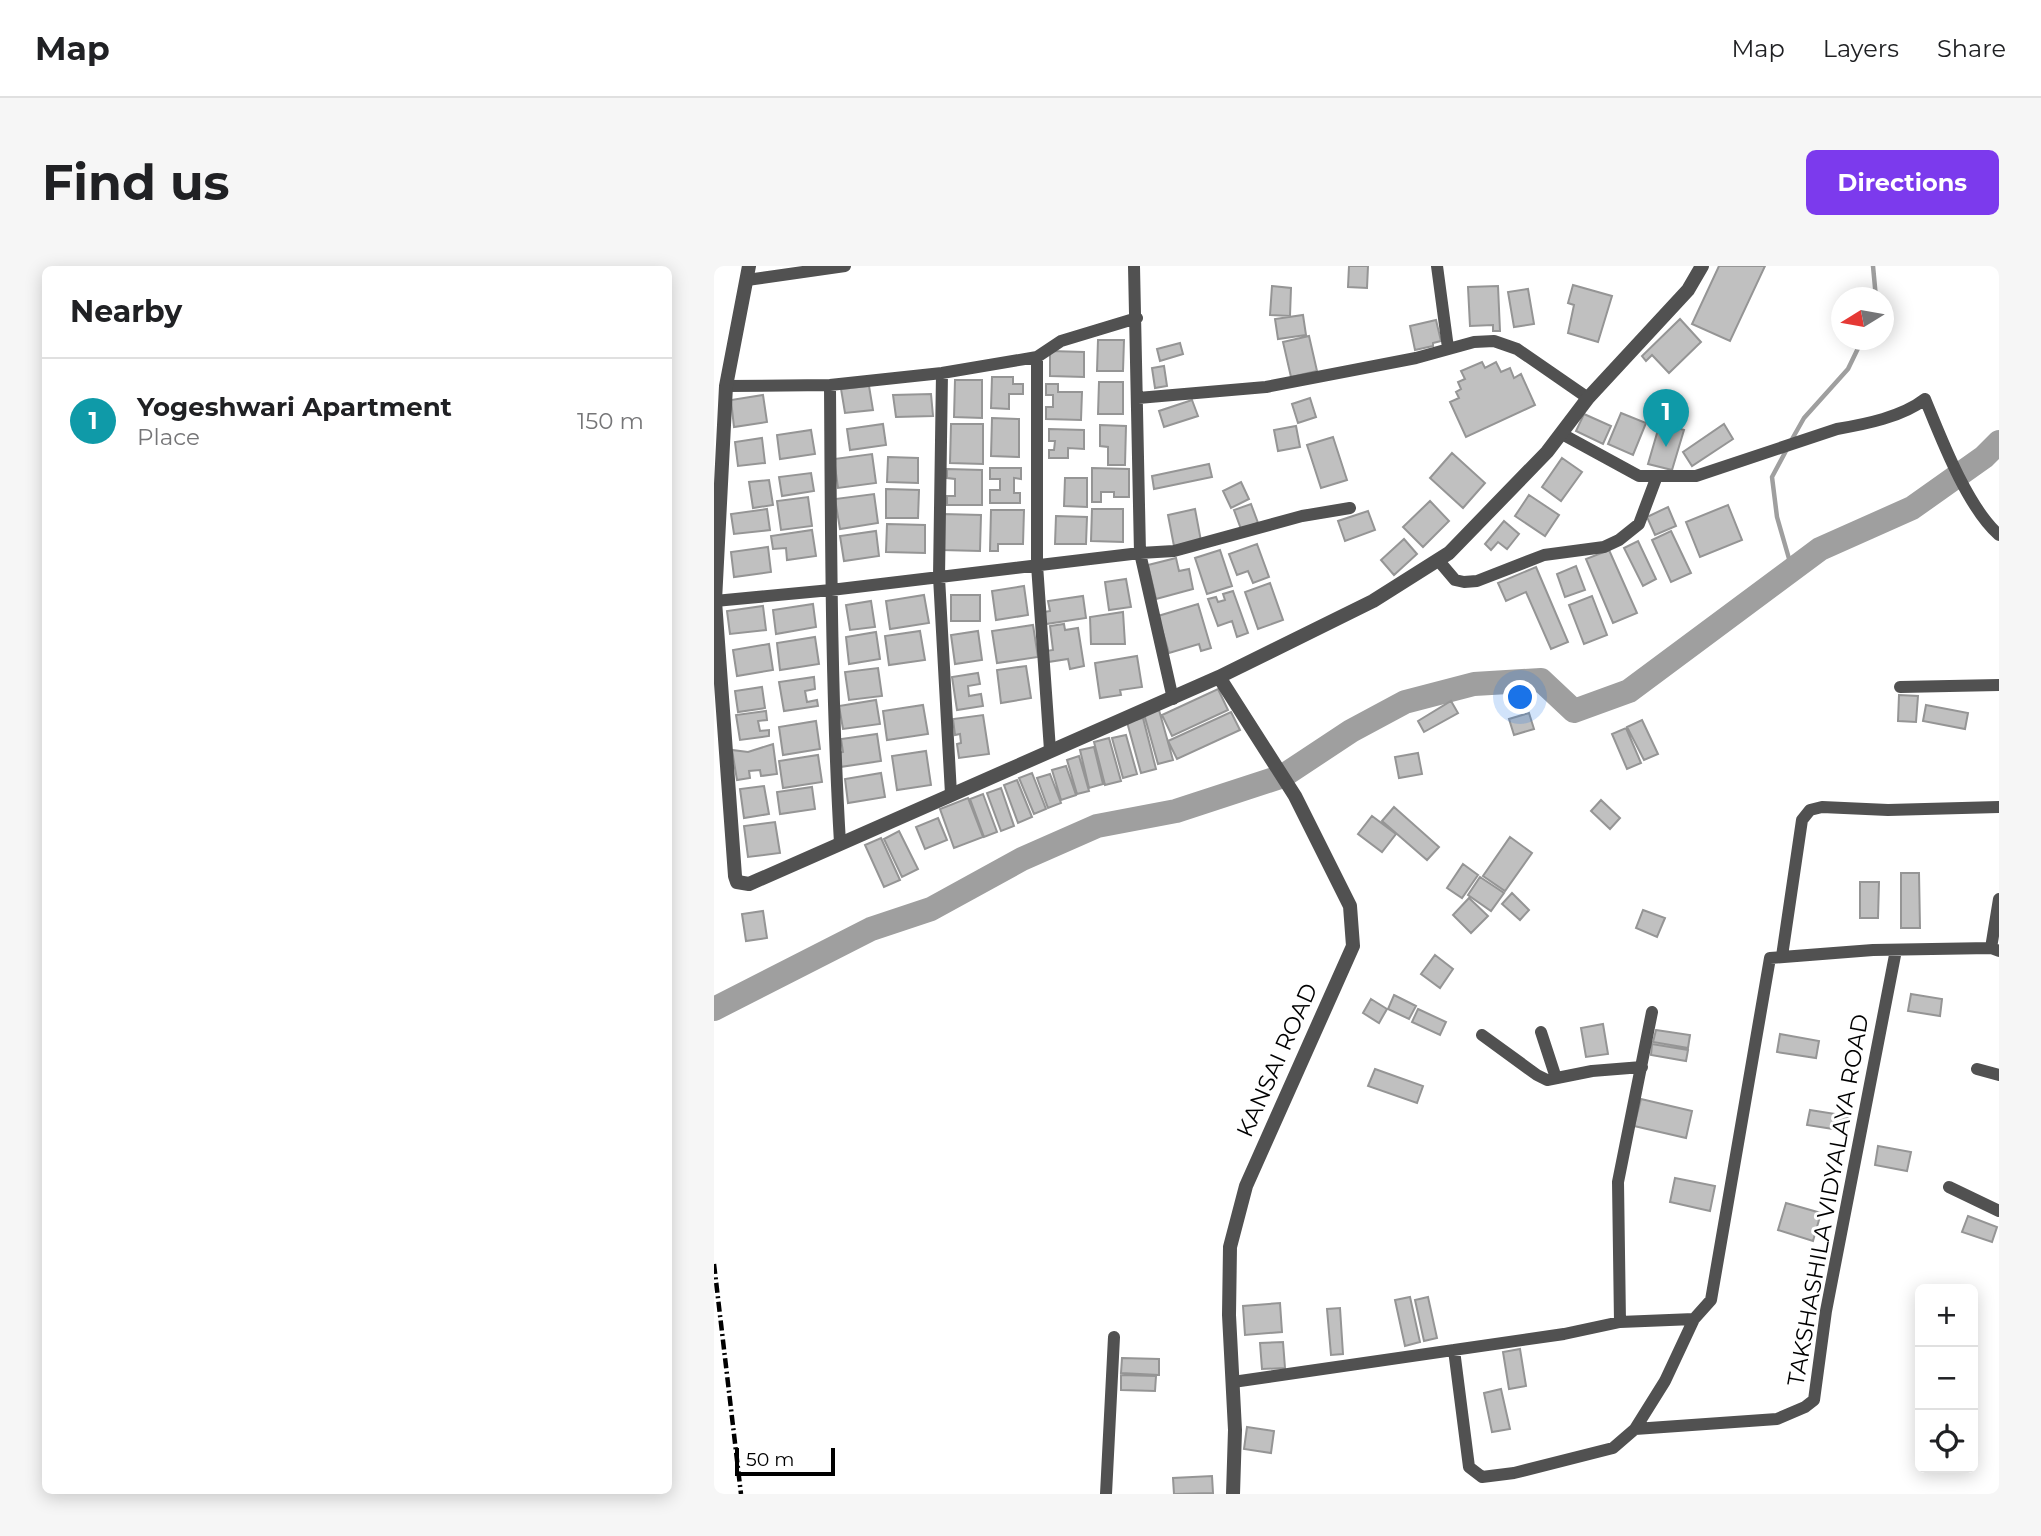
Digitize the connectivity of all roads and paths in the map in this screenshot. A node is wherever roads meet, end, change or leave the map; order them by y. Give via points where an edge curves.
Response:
1 (845, 266) edge
2 (1134, 266) edge
3 (1437, 266) edge
4 (1702, 266) edge
5 (748, 273) edge
6 (1136, 318) junction
7 (1448, 348) junction
8 (1037, 357) junction
9 (942, 373) junction
10 (830, 385) junction
11 (726, 386) junction
12 (1138, 398) junction
13 (1588, 398) junction
14 (1562, 434) junction
15 (1657, 476) junction
16 (1350, 508) dead end
17 (1999, 535) edge
18 (1140, 553) junction
19 (1438, 560) junction
20 (1037, 565) junction
21 (939, 577) junction
22 (831, 590) junction
23 (714, 601) edge
24 (1219, 677) junction
25 (1999, 685) edge
26 (1900, 687) dead end
27 (1173, 699) junction
28 (1050, 750) junction
29 (951, 794) junction
30 (1999, 807) edge
31 (840, 843) junction
32 (1999, 899) edge
33 (1896, 950) junction
34 (1995, 950) edge
35 (1782, 957) junction
36 (1652, 1012) dead end
37 (1541, 1032) dead end
38 (1482, 1035) dead end
39 (1642, 1067) junction
40 (1977, 1069) dead end
41 (1999, 1075) edge
42 (1556, 1078) junction
43 (1949, 1187) dead end
44 (1999, 1211) edge
45 (1694, 1319) junction
46 (1620, 1322) junction
47 (1114, 1337) dead end
48 (1454, 1350) junction
49 (1233, 1382) junction
50 (1635, 1429) junction
51 (1107, 1494) edge
52 (1233, 1494) edge

1 - 5 street
2 - 6 street
3 - 7 street
4 - 13 street via 1688,290
5 - 11 street
6 - 8 street via 1061,341
6 - 12 street
7 - 12 street via 1416,359 1266,387
7 - 13 street via 1494,341 1517,349
8 - 9 street
8 - 20 street
9 - 10 street
9 - 21 street
10 - 11 street
10 - 22 street
11 - 23 street
12 - 18 street
13 - 14 street
14 - 15 street via 1639,476
14 - 19 street
15 - 17 street via 1696,476 1913,408 1925,399 1971,497
15 - 19 street via 1639,524 1604,547 1544,555 1490,577 1464,582 1455,580
16 - 18 street via 1302,516 1174,551
18 - 20 street
18 - 27 street
19 - 24 street via 1373,601
20 - 21 street
20 - 28 street
21 - 22 street
21 - 29 street
22 - 23 street
22 - 31 street
23 - 31 street via 737,882 749,884
24 - 27 street
24 - 49 street, KANSAI ROAD via 1295,796 1350,906 1353,946 1246,1186 1230,1247 1228,1315
25 - 26 street
27 - 28 street
28 - 29 street
29 - 31 street
30 - 35 street via 1810,810 1802,820
32 - 34 street
33 - 34 street
33 - 35 street
33 - 50 street, TAKSHASHILA VIDYALAYA ROAD via 1826,1311 1814,1399 1777,1419
35 - 45 street via 1770,958 1711,1300
36 - 39 street
37 - 42 street
38 - 42 street via 1537,1075
39 - 42 street
39 - 46 street via 1618,1182
40 - 41 street
43 - 44 street
45 - 46 street
45 - 50 street via 1665,1381
46 - 48 street
47 - 51 street
48 - 49 street
48 - 50 street via 1469,1467 1482,1477 1613,1448
49 - 52 street, KANSAI ROAD

